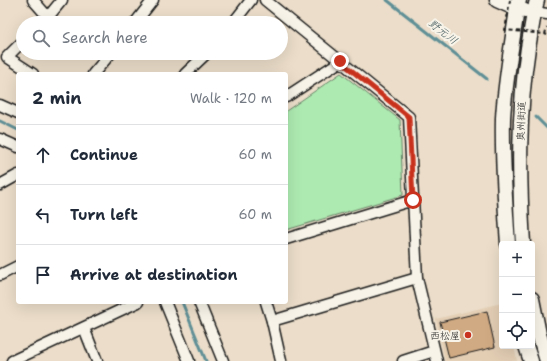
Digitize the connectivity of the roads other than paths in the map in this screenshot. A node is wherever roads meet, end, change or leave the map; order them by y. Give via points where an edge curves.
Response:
1 (33, 0) edge
2 (62, 0) edge
3 (153, 0) edge
4 (251, 0) edge
5 (265, 0) edge
6 (497, 0) edge
7 (516, 3) edge
8 (539, 9) edge
9 (43, 16) edge
10 (48, 16) edge
11 (140, 16) edge
12 (238, 16) edge
13 (285, 16) edge
14 (288, 19) edge
15 (16, 48) edge
16 (105, 60) edge
17 (200, 60) edge
18 (340, 61) junction
19 (30, 72) edge
20 (96, 72) edge
21 (187, 72) edge
22 (288, 97) edge
23 (0, 105) edge
24 (16, 112) edge
25 (0, 139) edge
26 (16, 146) edge
27 (16, 176) edge
28 (0, 185) edge
29 (413, 200) junction
30 (288, 238) edge
31 (508, 241) edge
32 (523, 241) edge
33 (16, 267) edge
34 (0, 275) edge
35 (417, 278) junction
36 (134, 304) edge
37 (166, 304) edge
38 (200, 304) edge
39 (267, 304) edge
40 (535, 313) edge
41 (272, 321) junction
42 (84, 328) junction
43 (527, 349) edge
44 (436, 356) edge
45 (12, 361) edge
46 (98, 361) edge
47 (189, 361) edge
48 (223, 361) edge
49 (281, 361) edge
50 (403, 361) edge
51 (531, 361) edge
52 (547, 361) edge

1 - 9 street
2 - 10 street
3 - 11 street
4 - 12 street
5 - 13 street
6 - 7 highway via 502,3
7 - 8 highway
7 - 31 highway, 奥州街道 via 504,119
8 - 32 highway, 奥州街道 via 524,78 521,116
14 - 18 street
15 - 19 street via 7,57
16 - 20 street
17 - 21 street
18 - 22 street
18 - 29 street via 409,117
23 - 24 street
25 - 26 street
27 - 28 street
29 - 30 street
29 - 35 street
33 - 34 street
35 - 41 street
35 - 44 street
36 - 42 street
37 - 47 street
38 - 48 street
39 - 41 street
40 - 52 highway
41 - 49 street
42 - 45 street
42 - 46 street
43 - 51 highway
44 - 50 street

